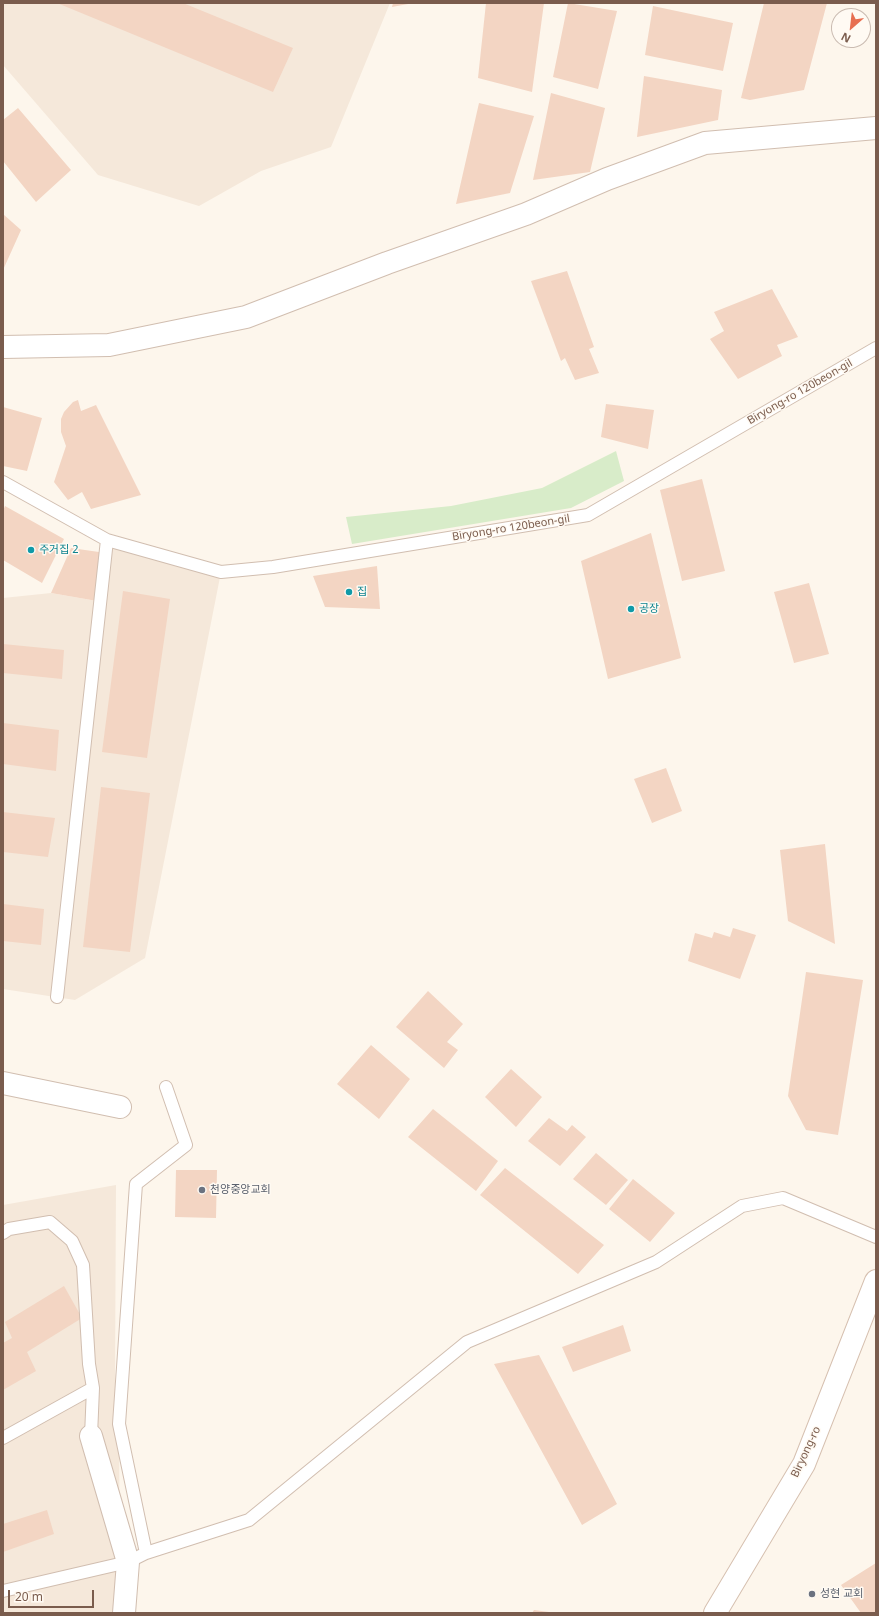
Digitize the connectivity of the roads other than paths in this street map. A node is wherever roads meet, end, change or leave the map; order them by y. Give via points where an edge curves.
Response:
1 (876, 128) edge
2 (3, 347) edge
3 (876, 348) edge
4 (3, 482) edge
5 (107, 540) junction
6 (57, 997) dead end
7 (3, 1083) edge
8 (166, 1087) dead end
9 (120, 1106) dead end
10 (3, 1233) edge
11 (876, 1237) edge
12 (876, 1281) edge
13 (93, 1388) junction
14 (91, 1436) joint
15 (3, 1438) edge
16 (137, 1558) junction
17 (3, 1590) edge
18 (124, 1613) edge
19 (715, 1613) edge

1 - 2 street via 705,143 526,214 387,263 246,317 109,344
3 - 5 lane, Biryong-ro 120beon-gil via 588,515 273,568 221,572
4 - 5 lane, Biryong-ro 120beon-gil
5 - 6 lane
7 - 9 street
8 - 16 lane via 186,1146 136,1184 119,1424
10 - 13 lane via 9,1229 50,1222 72,1241 83,1265 89,1364
11 - 16 lane via 784,1198 742,1206 656,1262 467,1342 249,1520
12 - 19 street, Biryong-ro via 804,1464
13 - 14 lane
13 - 15 lane
14 - 16 street
16 - 17 lane
16 - 18 street

